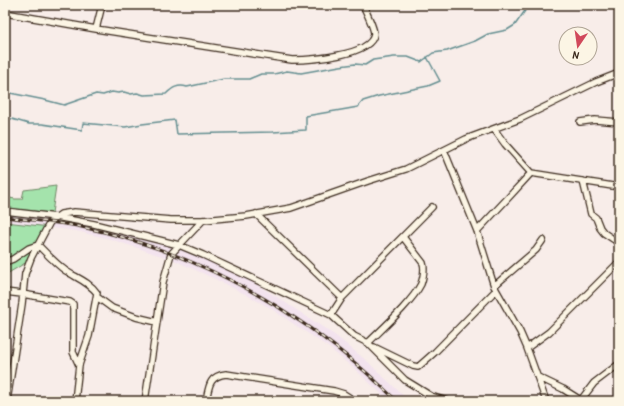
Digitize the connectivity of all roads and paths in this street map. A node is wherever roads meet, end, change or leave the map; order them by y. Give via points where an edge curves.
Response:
1 (102, 5) edge
2 (363, 5) edge
3 (5, 13) edge
4 (96, 29) junction
5 (619, 73) edge
6 (580, 122) dead end
7 (619, 122) edge
8 (494, 129) junction
9 (444, 150) junction
10 (531, 173) junction
11 (583, 181) junction
12 (619, 187) edge
13 (432, 207) dead end
14 (5, 211) edge
15 (256, 214) junction
16 (56, 217) junction
17 (203, 220) junction
18 (477, 231) junction
19 (403, 237) junction
20 (543, 240) dead end
21 (619, 243) edge
22 (38, 245) junction
23 (179, 245) junction
24 (5, 262) edge
25 (619, 262) edge
26 (495, 288) junction
27 (5, 292) edge
28 (22, 294) junction
29 (97, 297) junction
30 (342, 298) junction
31 (331, 315) junction
32 (157, 322) junction
33 (370, 344) junction
34 (527, 348) junction
35 (619, 364) edge
36 (79, 365) junction
37 (538, 377) junction
38 (7, 401) edge
39 (76, 401) edge
40 (145, 401) edge
41 (206, 401) edge
42 (355, 401) edge
43 (447, 401) edge
44 (546, 401) edge
45 (582, 401) edge

1 - 4 street
2 - 4 street via 374,34 370,42 340,55 310,60 286,59
3 - 4 street
5 - 8 street
6 - 7 street
8 - 9 street
8 - 10 street via 504,144
9 - 15 street via 406,169 291,208
9 - 18 street
10 - 11 street
10 - 18 street
11 - 12 street
11 - 21 street via 591,214 604,233
13 - 19 street
14 - 16 street
15 - 17 street
15 - 30 street
16 - 17 street via 74,212
16 - 22 street via 50,222
16 - 23 street
17 - 23 street
18 - 26 street
19 - 30 street
19 - 33 street via 423,262 421,284
20 - 26 street via 536,250
22 - 24 street
22 - 28 street via 24,274
22 - 29 street via 65,270 86,282 97,293
23 - 31 street
23 - 32 street via 171,254 163,282
25 - 34 street via 549,332
26 - 33 street via 418,367
26 - 34 street
27 - 28 street
28 - 36 street via 73,304 74,352
28 - 38 street
29 - 32 street via 112,308
29 - 36 street via 89,336
30 - 31 street
31 - 33 street via 354,336
32 - 40 street
33 - 43 street via 405,380 431,396
34 - 37 street
35 - 45 street via 594,383
36 - 39 street
37 - 44 street
37 - 45 street
41 - 42 street via 211,381 216,376 226,374 334,391

